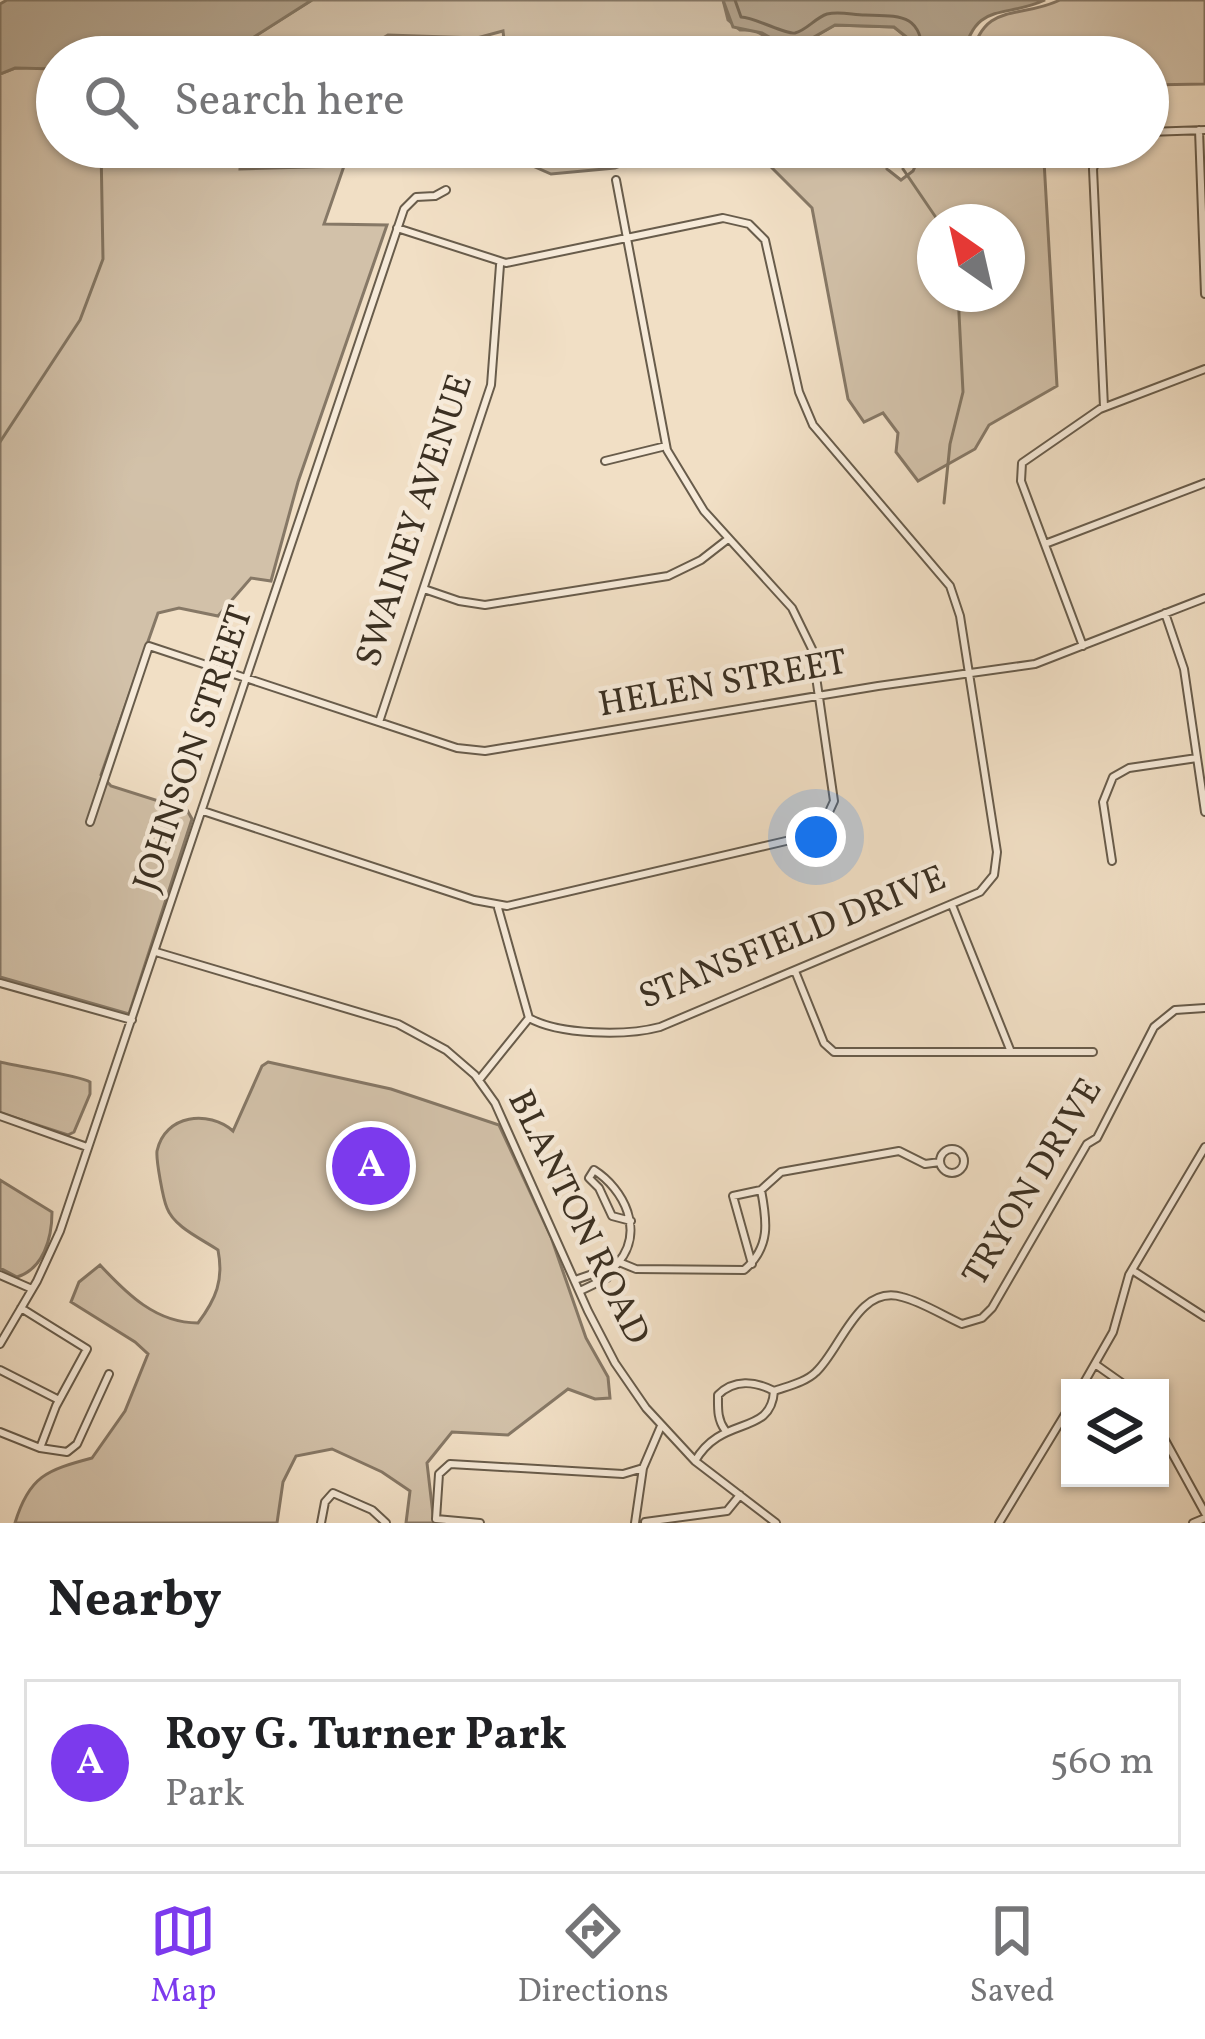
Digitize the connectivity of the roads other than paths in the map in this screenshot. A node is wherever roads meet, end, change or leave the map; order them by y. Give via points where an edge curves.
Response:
1 (1202, 130) edge
2 (1169, 131) edge
3 (1093, 168) edge
4 (616, 180) dead end
5 (446, 190) dead end
6 (397, 228) junction
7 (625, 240) junction
8 (500, 263) junction
9 (1205, 294) edge
10 (1205, 369) edge
11 (1104, 407) junction
12 (666, 446) junction
13 (605, 461) dead end
14 (1205, 483) edge
15 (728, 538) junction
16 (1045, 544) junction
17 (424, 589) junction
18 (1205, 598) edge
19 (1166, 613) junction
20 (1083, 646) junction
21 (970, 674) junction
22 (248, 679) junction
23 (818, 695) junction
24 (1205, 702) edge
25 (1189, 705) junction
26 (379, 722) junction
27 (1197, 758) junction
28 (203, 811) junction
29 (1205, 812) edge
30 (90, 822) dead end
31 (1112, 860) dead end
32 (952, 905) junction
33 (497, 906) junction
34 (156, 952) junction
35 (795, 971) junction
36 (0, 983) edge
37 (1205, 1008) edge
38 (529, 1018) junction
39 (132, 1020) junction
40 (1093, 1052) dead end
41 (1012, 1053) junction
42 (479, 1080) junction
43 (0, 1116) edge
44 (87, 1148) junction
45 (1205, 1148) edge
46 (940, 1162) dead end
47 (761, 1190) junction
48 (631, 1221) junction
49 (620, 1262) junction
50 (752, 1264) junction
51 (610, 1268) junction
52 (1132, 1270) junction
53 (0, 1275) edge
54 (575, 1280) junction
55 (32, 1289) junction
56 (580, 1292) junction
57 (21, 1308) junction
58 (1205, 1317) edge
59 (0, 1344) edge
60 (1095, 1364) junction
61 (0, 1370) edge
62 (109, 1374) dead end
63 (1086, 1379) edge
64 (1116, 1379) edge
65 (774, 1391) junction
66 (59, 1400) junction
67 (1061, 1421) edge
68 (661, 1426) junction
69 (725, 1430) junction
70 (0, 1432) edge
71 (1169, 1447) edge
72 (40, 1448) junction
73 (695, 1461) junction
74 (643, 1468) junction
75 (740, 1496) junction
76 (1205, 1515) edge
77 (646, 1522) edge
78 (321, 1523) edge
79 (386, 1523) edge
80 (480, 1523) edge
81 (635, 1523) edge
82 (776, 1523) edge
83 (999, 1523) edge
84 (1193, 1523) edge

1 - 2 street
1 - 9 street
3 - 11 street
4 - 7 street
5 - 6 street via 410,200
6 - 8 street, STANSFIELD DRIVE
6 - 22 street, JOHNSON STREET
7 - 8 street, STANSFIELD DRIVE
7 - 12 street
7 - 21 street, STANSFIELD DRIVE via 723,218 763,236 808,417 950,586
8 - 17 street, SWAINEY AVENUE via 491,385
10 - 11 street
11 - 16 street via 1022,463
12 - 13 street
12 - 15 street via 685,485
14 - 16 street
15 - 17 street via 668,576 485,605
15 - 23 street via 795,612 812,650
16 - 20 street
17 - 26 street, SWAINEY AVENUE
18 - 19 street, HELEN STREET
19 - 20 street, HELEN STREET
19 - 25 street
20 - 21 street, HELEN STREET
21 - 23 street, HELEN STREET
21 - 32 street, STANSFIELD DRIVE via 997,861 986,886
22 - 26 street, HELEN STREET
22 - 28 street, JOHNSON STREET
22 - 30 street, HELEN STREET via 149,646
23 - 26 street, HELEN STREET via 484,751
23 - 33 street via 834,801 812,834
24 - 25 street
25 - 27 street
27 - 29 street
27 - 31 street via 1124,770 1110,780 1103,802
28 - 33 street
28 - 34 street, JOHNSON STREET
32 - 35 street, STANSFIELD DRIVE
32 - 41 street
33 - 38 street
34 - 39 street, JOHNSON STREET
34 - 42 street, BLANTON ROAD via 398,1024
35 - 38 street, STANSFIELD DRIVE via 647,1031
35 - 41 street via 834,1052
36 - 39 street
37 - 65 street, TRYON DRIVE via 1175,1010 1154,1027 1097,1138 988,1313 962,1324 886,1296 859,1311 812,1377
38 - 42 street
39 - 44 street, JOHNSON STREET
40 - 41 street
42 - 54 street, BLANTON ROAD
43 - 44 street
44 - 55 street, JOHNSON STREET
45 - 52 street
46 - 47 street via 925,1164 899,1150 781,1172
47 - 50 street via 768,1227
47 - 50 street via 733,1196
48 - 48 street via 609,1179 594,1170 589,1178 612,1216
48 - 49 street
49 - 50 street via 730,1272
49 - 51 street
51 - 54 street
51 - 56 street
52 - 58 street
52 - 60 street
53 - 55 street
54 - 56 street, BLANTON ROAD
55 - 57 street, JOHNSON STREET
56 - 68 street, BLANTON ROAD via 615,1364
57 - 59 street, JOHNSON STREET
57 - 66 street via 87,1349
60 - 63 street
60 - 64 street
61 - 66 street
62 - 72 street via 74,1449
65 - 69 street via 764,1418
65 - 69 street, TRYON DRIVE via 748,1382 725,1388 718,1395
66 - 72 street
67 - 83 street
68 - 73 street, BLANTON ROAD
68 - 74 street
69 - 73 street, TRYON DRIVE
70 - 72 street
71 - 76 street
73 - 75 street, BLANTON ROAD
74 - 80 street via 623,1474 450,1464 439,1474 436,1519
74 - 81 street
75 - 77 street via 728,1511
75 - 82 street, BLANTON ROAD
76 - 84 street
78 - 79 street via 333,1493

